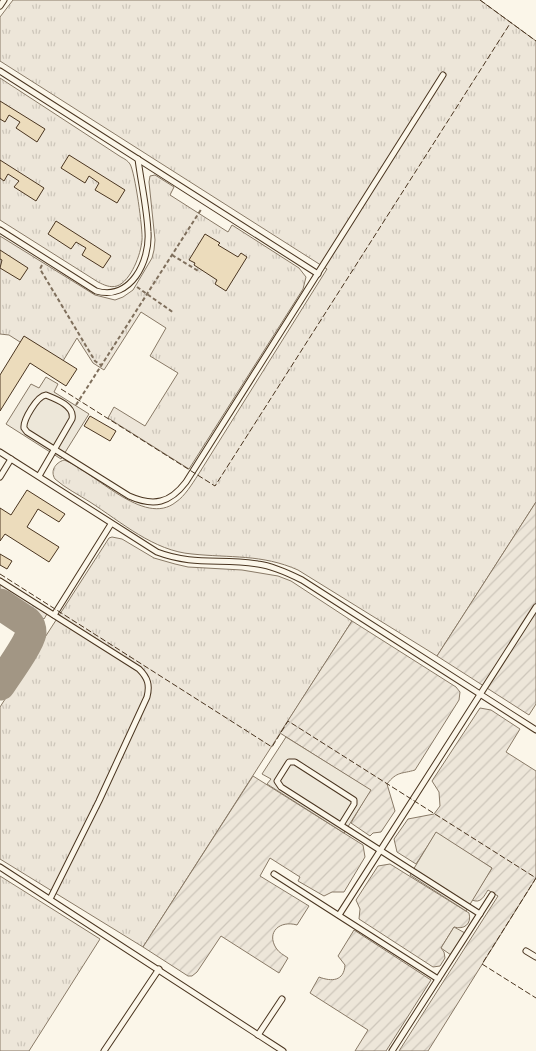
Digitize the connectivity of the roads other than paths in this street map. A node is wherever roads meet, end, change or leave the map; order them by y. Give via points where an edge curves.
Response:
1 (4, 0) edge
2 (0, 6) edge
3 (0, 71) edge
4 (443, 75) dead end
5 (138, 159) junction
6 (0, 230) edge
7 (318, 274) junction
8 (55, 449) junction
9 (0, 452) edge
10 (11, 459) junction
11 (39, 476) junction
12 (0, 477) edge
13 (111, 524) junction
14 (0, 581) edge
15 (536, 607) edge
16 (54, 615) junction
17 (480, 694) junction
18 (536, 730) edge
19 (341, 825) junction
20 (380, 850) junction
21 (0, 867) edge
22 (274, 874) dead end
23 (492, 895) dead end
24 (50, 899) junction
25 (480, 914) junction
26 (338, 915) junction
27 (526, 951) dead end
28 (536, 957) edge
29 (159, 969) junction
30 (438, 979) junction
31 (282, 999) dead end
32 (258, 1035) junction
33 (104, 1051) edge
34 (283, 1051) edge
35 (392, 1051) edge

1 - 2 lane
3 - 5 lane
4 - 7 lane
5 - 6 lane via 148,240 142,264 131,283 115,293 102,293 91,288
5 - 7 lane
7 - 8 lane via 178,492 167,499 142,501
8 - 8 lane via 72,419 72,411 50,396 42,395 24,428
8 - 11 lane
9 - 10 lane
10 - 11 lane
10 - 12 lane
11 - 13 lane
13 - 16 lane
13 - 17 lane via 169,556 196,561 258,564 288,573
14 - 16 lane
15 - 17 lane
16 - 24 lane via 138,669 149,686 147,697 99,801
17 - 18 lane
17 - 20 lane
19 - 19 lane via 354,800 295,762 289,762 278,784
19 - 20 lane
20 - 25 lane
20 - 26 lane
21 - 24 lane
22 - 26 lane
23 - 25 lane
24 - 29 lane
25 - 30 lane
26 - 30 lane
27 - 28 lane
29 - 32 lane
29 - 33 lane
30 - 35 lane
31 - 32 lane
32 - 34 lane

